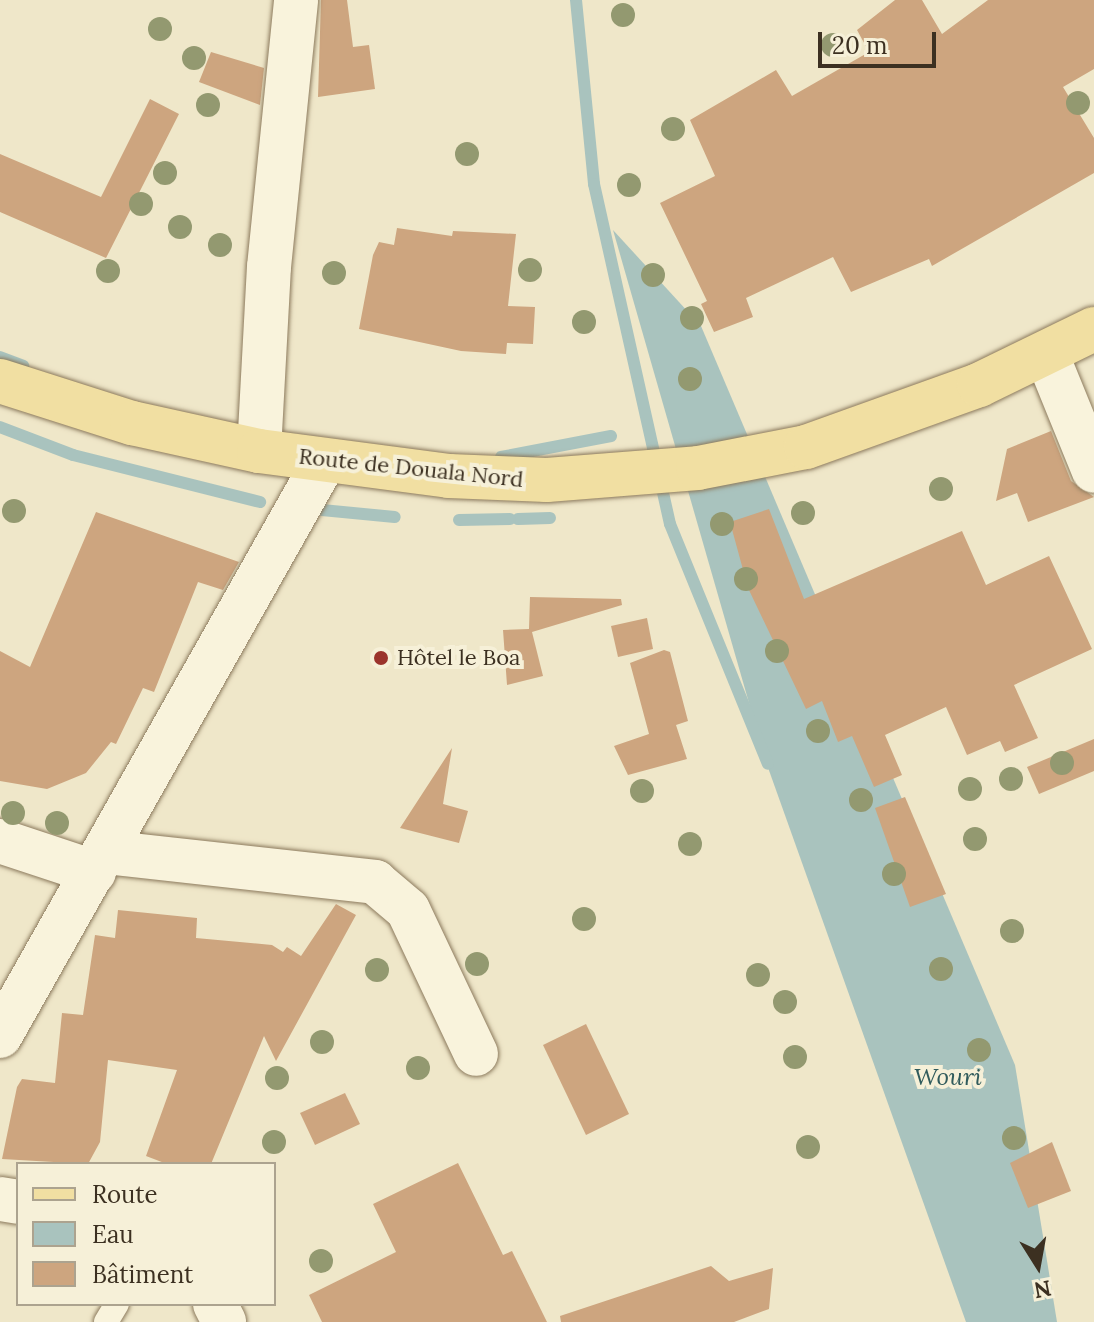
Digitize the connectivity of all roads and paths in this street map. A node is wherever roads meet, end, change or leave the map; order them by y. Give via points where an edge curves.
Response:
1 (296, 0) edge
2 (1094, 329) edge
3 (1046, 353) junction
4 (0, 381) edge
5 (259, 451) junction
6 (324, 462) junction
7 (1094, 471) edge
8 (0, 841) edge
9 (100, 862) junction
10 (0, 1036) edge
11 (476, 1054) dead end

1 - 5 street via 269,267
2 - 3 main road, Route de Douala Nord
3 - 6 main road, Route de Douala Nord via 979,385 806,447 698,468 547,480
3 - 7 street
4 - 5 main road, Route de Douala Nord via 132,423
5 - 6 main road, Route de Douala Nord
6 - 9 street
8 - 9 street
9 - 10 street
9 - 11 street via 375,882 408,910

